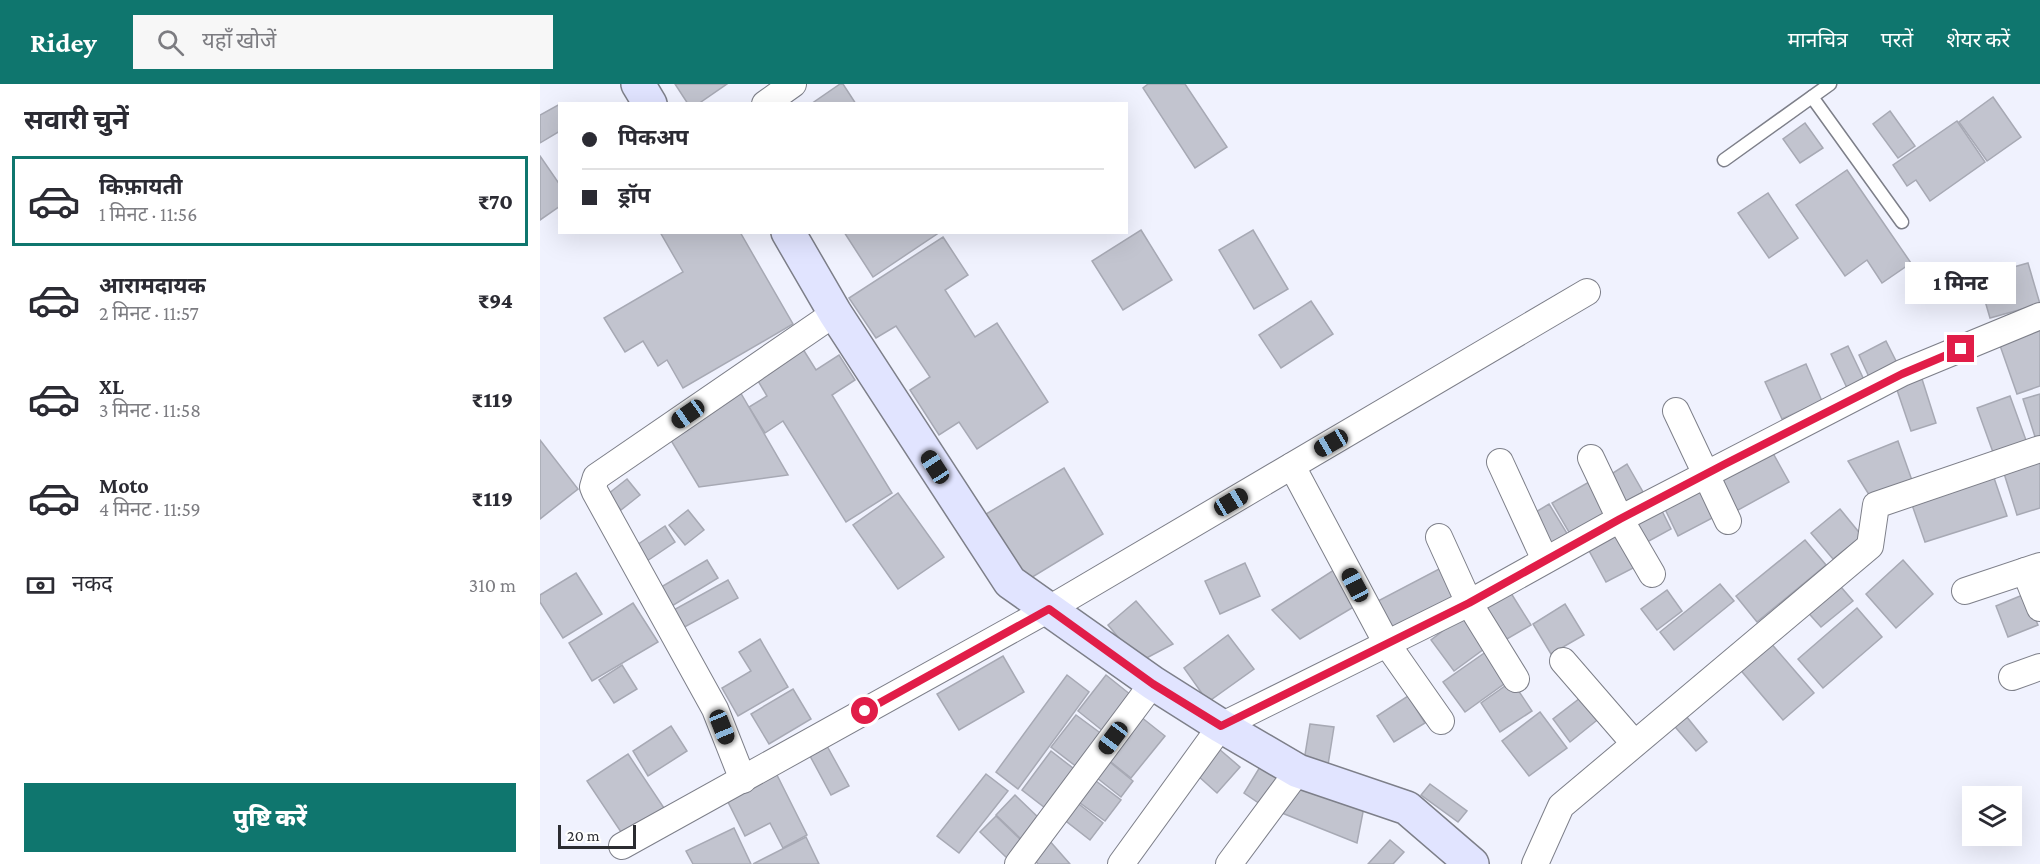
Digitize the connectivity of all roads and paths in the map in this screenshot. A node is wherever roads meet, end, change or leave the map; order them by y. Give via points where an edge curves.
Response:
1 (638, 84) edge
2 (793, 84) edge
3 (1830, 84) edge
4 (1812, 98) junction
5 (649, 102) edge
6 (768, 102) edge
7 (1724, 160) dead end
8 (1902, 222) dead end
9 (789, 234) edge
10 (1587, 292) dead end
11 (835, 313) junction
12 (2040, 316) edge
13 (1676, 411) dead end
14 (2040, 449) edge
15 (1591, 458) dead end
16 (1500, 462) dead end
17 (1292, 466) junction
18 (1706, 474) junction
19 (1620, 519) junction
20 (1728, 521) dead end
21 (1439, 537) dead end
22 (1545, 560) junction
23 (2033, 568) edge
24 (1652, 574) dead end
25 (1965, 591) dead end
26 (1469, 603) junction
27 (2040, 608) edge
28 (1049, 609) junction
29 (1387, 644) junction
30 (1563, 661) dead end
31 (2040, 667) edge
32 (2012, 677) dead end
33 (1516, 680) dead end
34 (1153, 684) junction
35 (1441, 721) dead end
36 (1221, 726) junction
37 (1634, 743) junction
38 (1298, 771) junction
39 (743, 780) junction
40 (622, 846) dead end
41 (1018, 864) edge
42 (1120, 864) edge
43 (1229, 864) edge
44 (1472, 864) edge
45 (1535, 864) edge

1 - 5 street
2 - 6 street
3 - 4 lane
4 - 7 lane
4 - 8 lane
9 - 11 street
10 - 17 street
11 - 28 street via 1010,582
11 - 39 street via 594,481 595,492 715,709
12 - 18 street via 1902,374
13 - 18 street
14 - 37 street via 1876,505 1870,546
15 - 19 street
16 - 22 street
17 - 28 street
17 - 29 street
18 - 19 street
18 - 20 street
19 - 22 street
19 - 24 street
21 - 26 street
22 - 26 street
23 - 25 street
23 - 27 street
26 - 29 street
26 - 33 street
28 - 34 street
28 - 39 street
29 - 35 street
29 - 36 street
30 - 37 street
31 - 32 street
34 - 36 street
34 - 41 street
36 - 38 street
36 - 42 street
37 - 45 street via 1562,806
38 - 43 street
38 - 44 street via 1407,808
39 - 40 street

